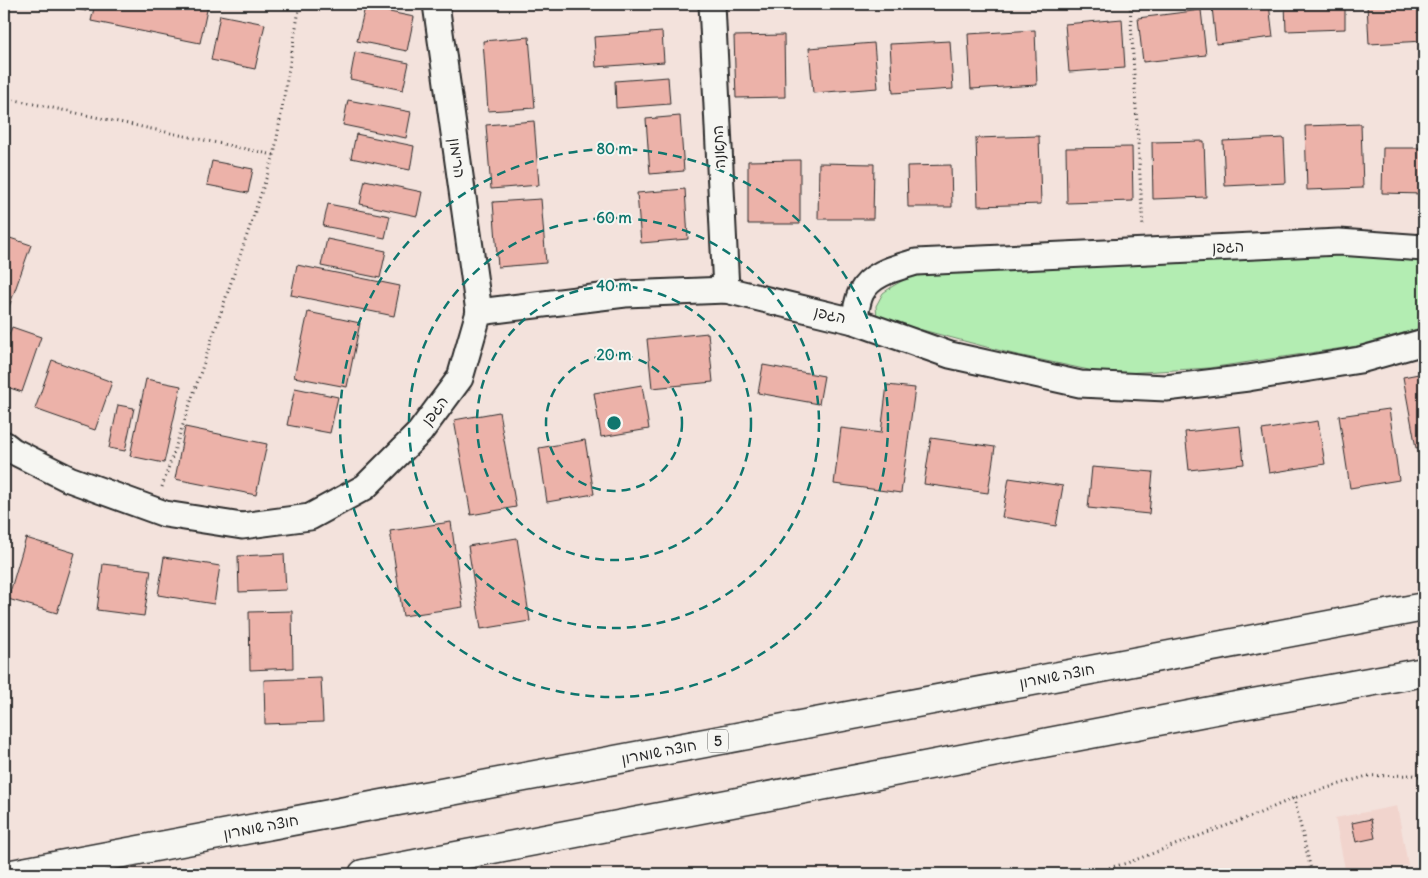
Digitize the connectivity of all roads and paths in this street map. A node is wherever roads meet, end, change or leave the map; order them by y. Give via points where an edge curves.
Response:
1 (300, 4) edge
2 (436, 4) edge
3 (712, 4) edge
4 (1130, 4) edge
5 (4, 99) edge
6 (274, 155) junction
7 (1424, 248) edge
8 (1144, 251) junction
9 (726, 290) junction
10 (479, 312) junction
11 (854, 321) junction
12 (1424, 342) edge
13 (4, 444) edge
14 (155, 509) junction
15 (1424, 607) edge
16 (1424, 672) edge
17 (1424, 777) edge
18 (1294, 798) junction
19 (402, 867) junction
20 (12, 874) edge
21 (363, 874) edge
22 (376, 874) edge
23 (1085, 874) edge
24 (1312, 874) edge

1 - 6 path
2 - 10 street, הרימון
3 - 9 street, התאנה
4 - 8 path
5 - 6 path
6 - 14 path
7 - 8 street, הגפן via 1339,242
8 - 11 street, הגפן via 916,262 888,270 867,284 860,295
9 - 10 street, הגפן via 625,294
9 - 11 street, הגפן
10 - 14 street, הגפן via 460,378 420,432 365,487 310,517 242,526 165,514
11 - 12 street, הגפן via 950,355 1080,384 1166,388 1360,360
13 - 14 street, הגפן via 69,479
15 - 20 highway, חוצה שומרון / 5
16 - 19 highway
17 - 18 path via 1367,776
18 - 23 path via 1128,863
18 - 24 path
19 - 21 highway
19 - 22 highway

